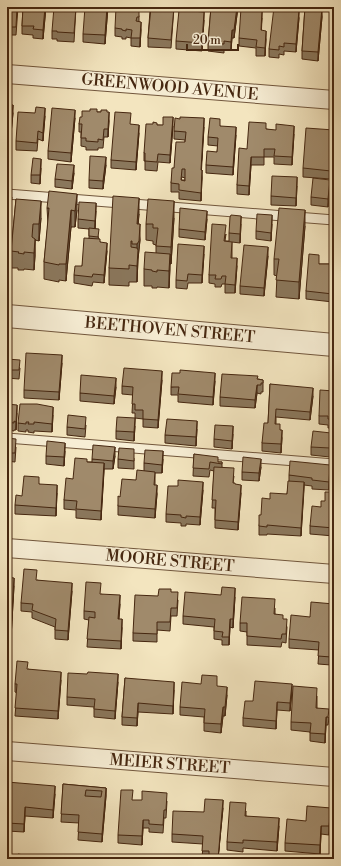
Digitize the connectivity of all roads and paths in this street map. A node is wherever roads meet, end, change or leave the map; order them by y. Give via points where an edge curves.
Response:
1 (7, 74) edge
2 (334, 100) edge
3 (7, 194) edge
4 (334, 220) edge
5 (7, 316) edge
6 (334, 345) edge
7 (7, 438) edge
8 (334, 464) edge
9 (7, 548) edge
10 (334, 574) edge
11 (7, 751) edge
12 (334, 777) edge

1 - 2 street, GREENWOOD AVENUE
3 - 4 lane
5 - 6 street, BEETHOVEN STREET
7 - 8 lane
9 - 10 street, MOORE STREET
11 - 12 street, MEIER STREET

